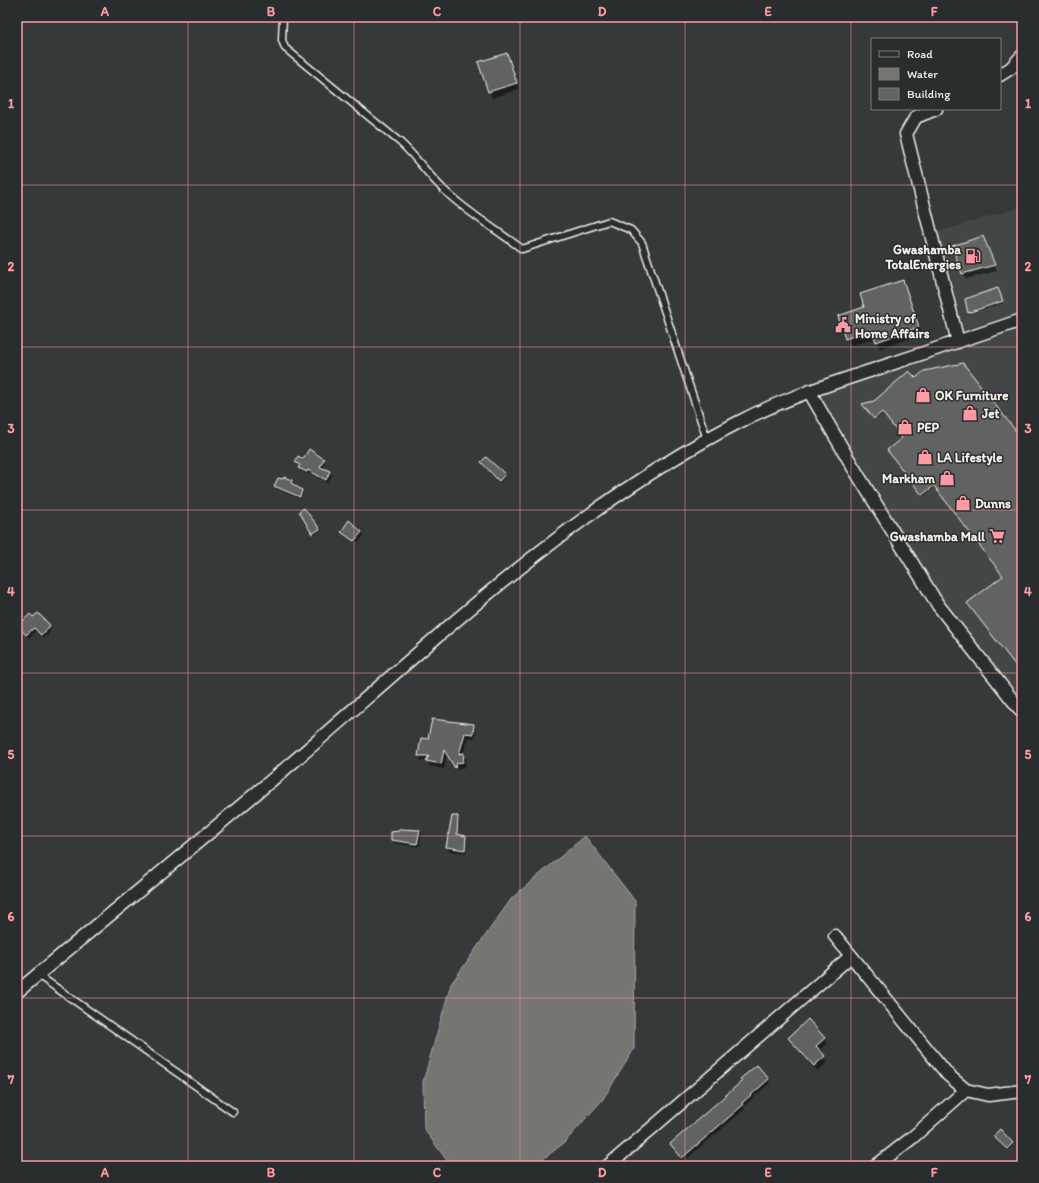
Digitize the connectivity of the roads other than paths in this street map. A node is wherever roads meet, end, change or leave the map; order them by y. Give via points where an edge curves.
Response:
1 (283, 17) edge
2 (1022, 56) edge
3 (1001, 74) edge
4 (934, 110) edge
5 (1022, 320) edge
6 (958, 342) junction
7 (809, 390) junction
8 (707, 439) junction
9 (1022, 712) edge
10 (835, 936) dead end
11 (851, 956) junction
12 (38, 975) junction
13 (17, 992) edge
14 (966, 1090) junction
15 (1022, 1091) edge
16 (233, 1112) dead end
17 (608, 1166) edge
18 (876, 1166) edge

1 - 8 lane via 282,40 285,48 293,56 401,143 446,192 522,249 609,221 631,230 642,243
2 - 3 street
4 - 6 street via 916,117 906,134
5 - 6 street
6 - 7 street
7 - 8 street
7 - 9 street via 938,605
8 - 12 street via 586,517 513,573 300,756
10 - 11 street
11 - 14 street via 948,1075
11 - 17 street
12 - 13 street
12 - 16 lane
14 - 15 street via 988,1095
14 - 18 street

